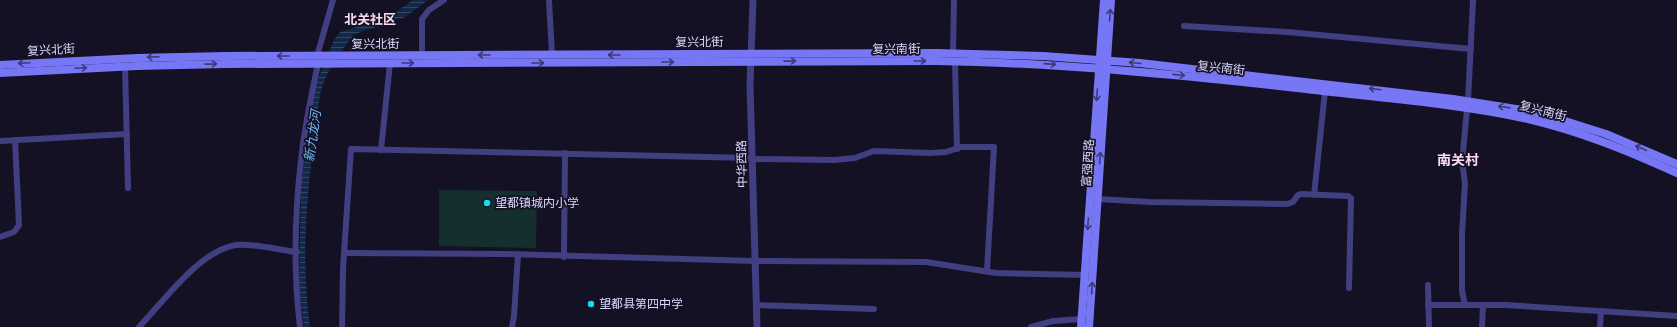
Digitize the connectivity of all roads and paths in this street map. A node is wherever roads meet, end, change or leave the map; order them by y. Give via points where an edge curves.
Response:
1 (333, 0) edge
2 (444, 0) edge
3 (550, 0) edge
4 (753, 0) edge
5 (954, 0) edge
6 (1104, 0) edge
7 (1111, 0) edge
8 (1473, 0) edge
9 (1184, 26) dead end
10 (1471, 49) junction
11 (552, 55) junction
12 (422, 56) junction
13 (751, 58) junction
14 (954, 58) junction
15 (320, 60) junction
16 (341, 60) junction
17 (390, 63) junction
18 (1103, 64) junction
19 (0, 65) edge
20 (125, 66) junction
21 (0, 73) edge
22 (1325, 91) junction
23 (1468, 105) junction
24 (127, 134) junction
25 (16, 140) junction
26 (0, 141) edge
27 (957, 149) junction
28 (381, 150) junction
29 (565, 153) junction
30 (752, 158) junction
31 (1677, 164) edge
32 (1677, 173) edge
33 (128, 188) dead end
34 (1314, 194) junction
35 (1098, 199) junction
36 (0, 237) edge
37 (297, 252) junction
38 (344, 253) junction
39 (518, 255) junction
40 (564, 257) junction
41 (755, 261) junction
42 (987, 271) junction
43 (1085, 275) junction
44 (1428, 285) dead end
45 (1349, 288) dead end
46 (756, 305) junction
47 (1428, 305) junction
48 (1465, 305) junction
49 (1483, 305) junction
50 (874, 309) dead end
51 (1601, 311) junction
52 (1677, 316) edge
53 (1082, 323) edge
54 (139, 327) edge
55 (300, 327) edge
56 (342, 327) edge
57 (512, 327) edge
58 (757, 327) edge
59 (1031, 327) edge
60 (1089, 327) edge
61 (1429, 327) edge
62 (1482, 327) edge
63 (1600, 327) edge

1 - 15 street
2 - 12 street via 429,10 422,19
3 - 11 street
4 - 13 street, 中华西路
5 - 14 street
6 - 18 main road, 富强西路
18 -> 7 main road, 富强西路
8 - 10 street
9 - 10 street via 1287,32
10 - 23 street
11 -> 12 main road, 复兴北街
13 -> 11 main road, 复兴北街
12 - 16 main road, 复兴北街
13 - 14 main road, 复兴南街
17 -> 13 main road, 复兴北街
13 - 30 street, 中华西路
14 - 18 main road, 复兴南街 via 1042,64
14 - 27 street
15 - 16 main road, 复兴北街
15 -> 19 main road, 复兴北街 via 137,58
20 -> 15 main road, 复兴北街
15 - 37 street via 302,149
16 - 17 main road, 复兴北街
17 - 28 street
18 -> 22 main road, 复兴南街
23 -> 18 main road, 复兴南街 via 1239,74
35 -> 18 main road, 富强西路
18 -> 43 main road, 富强西路
21 -> 20 main road, 复兴北街
20 - 24 street
22 - 23 main road, 复兴南街
22 - 34 street
31 -> 23 main road, 复兴南街 via 1579,125 1529,111
23 - 32 main road, 复兴南街 via 1576,132 1626,150
23 - 48 street via 1462,162 1465,183 1462,291
24 - 25 street
24 - 33 street
25 - 26 street
25 - 36 street via 19,225 14,232
27 - 30 street via 938,152 874,151 855,158 834,160
27 - 42 street via 994,147
28 - 29 street
28 - 38 street via 352,149
29 - 30 street
29 - 40 street
30 - 41 street, 中华西路
34 - 35 street via 1301,194 1294,202 1287,204
34 - 45 street via 1351,198
60 -> 35 main road, 富强西路
37 - 54 street via 236,245 215,253 189,272
37 - 55 street via 296,286
38 - 39 street
38 - 56 street
39 - 40 street
39 - 57 street
40 - 41 street
41 - 42 street via 926,262
41 - 46 street, 中华西路
42 - 43 street
43 - 53 main road, 富强西路
44 - 47 street
46 - 50 street
46 - 58 street, 中华西路
47 - 48 street
47 - 61 street
48 - 49 street
49 - 51 street
49 - 62 street
51 - 52 street
51 - 63 street
53 - 59 street via 1053,321

